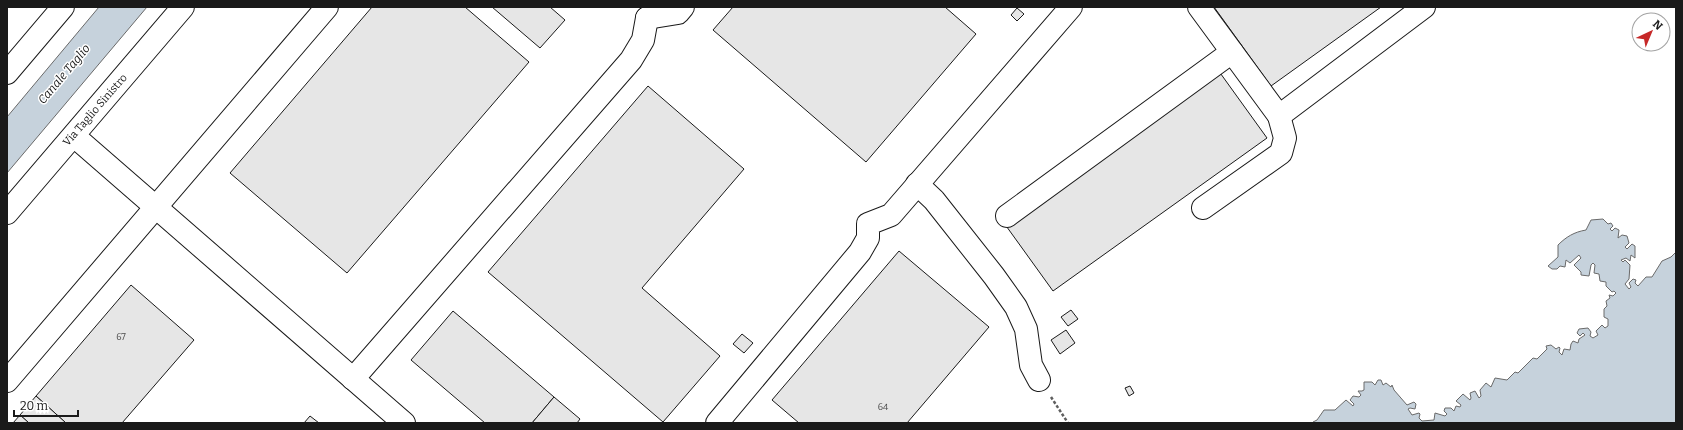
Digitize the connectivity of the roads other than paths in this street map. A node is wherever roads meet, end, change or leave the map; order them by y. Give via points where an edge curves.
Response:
1 (63, 7) edge
2 (183, 7) edge
3 (328, 7) edge
4 (683, 7) edge
5 (1071, 7) edge
6 (1199, 7) edge
7 (1424, 7) edge
8 (640, 13) edge
9 (1232, 52) junction
10 (7, 73) edge
11 (1279, 116) junction
12 (74, 136) junction
13 (917, 184) junction
14 (155, 207) junction
15 (1203, 208) dead end
16 (7, 213) edge
17 (1007, 216) dead end
18 (353, 379) junction
19 (1039, 380) road end
20 (7, 381) edge
21 (404, 423) edge
22 (717, 423) edge

1 - 10 street
2 - 12 street, Via Taglio Sinistro
3 - 14 street
4 - 8 street via 678,13
5 - 13 street
6 - 9 street
7 - 11 street
8 - 18 street via 643,40 631,60
9 - 11 street
9 - 17 street
11 - 15 street via 1285,138 1281,153
12 - 14 street
12 - 16 street, Via Taglio Sinistro
13 - 19 street via 934,200 1016,307 1026,328 1031,364
13 - 22 street via 891,215 868,224 868,238 860,252
14 - 18 street
14 - 20 street
18 - 21 street

